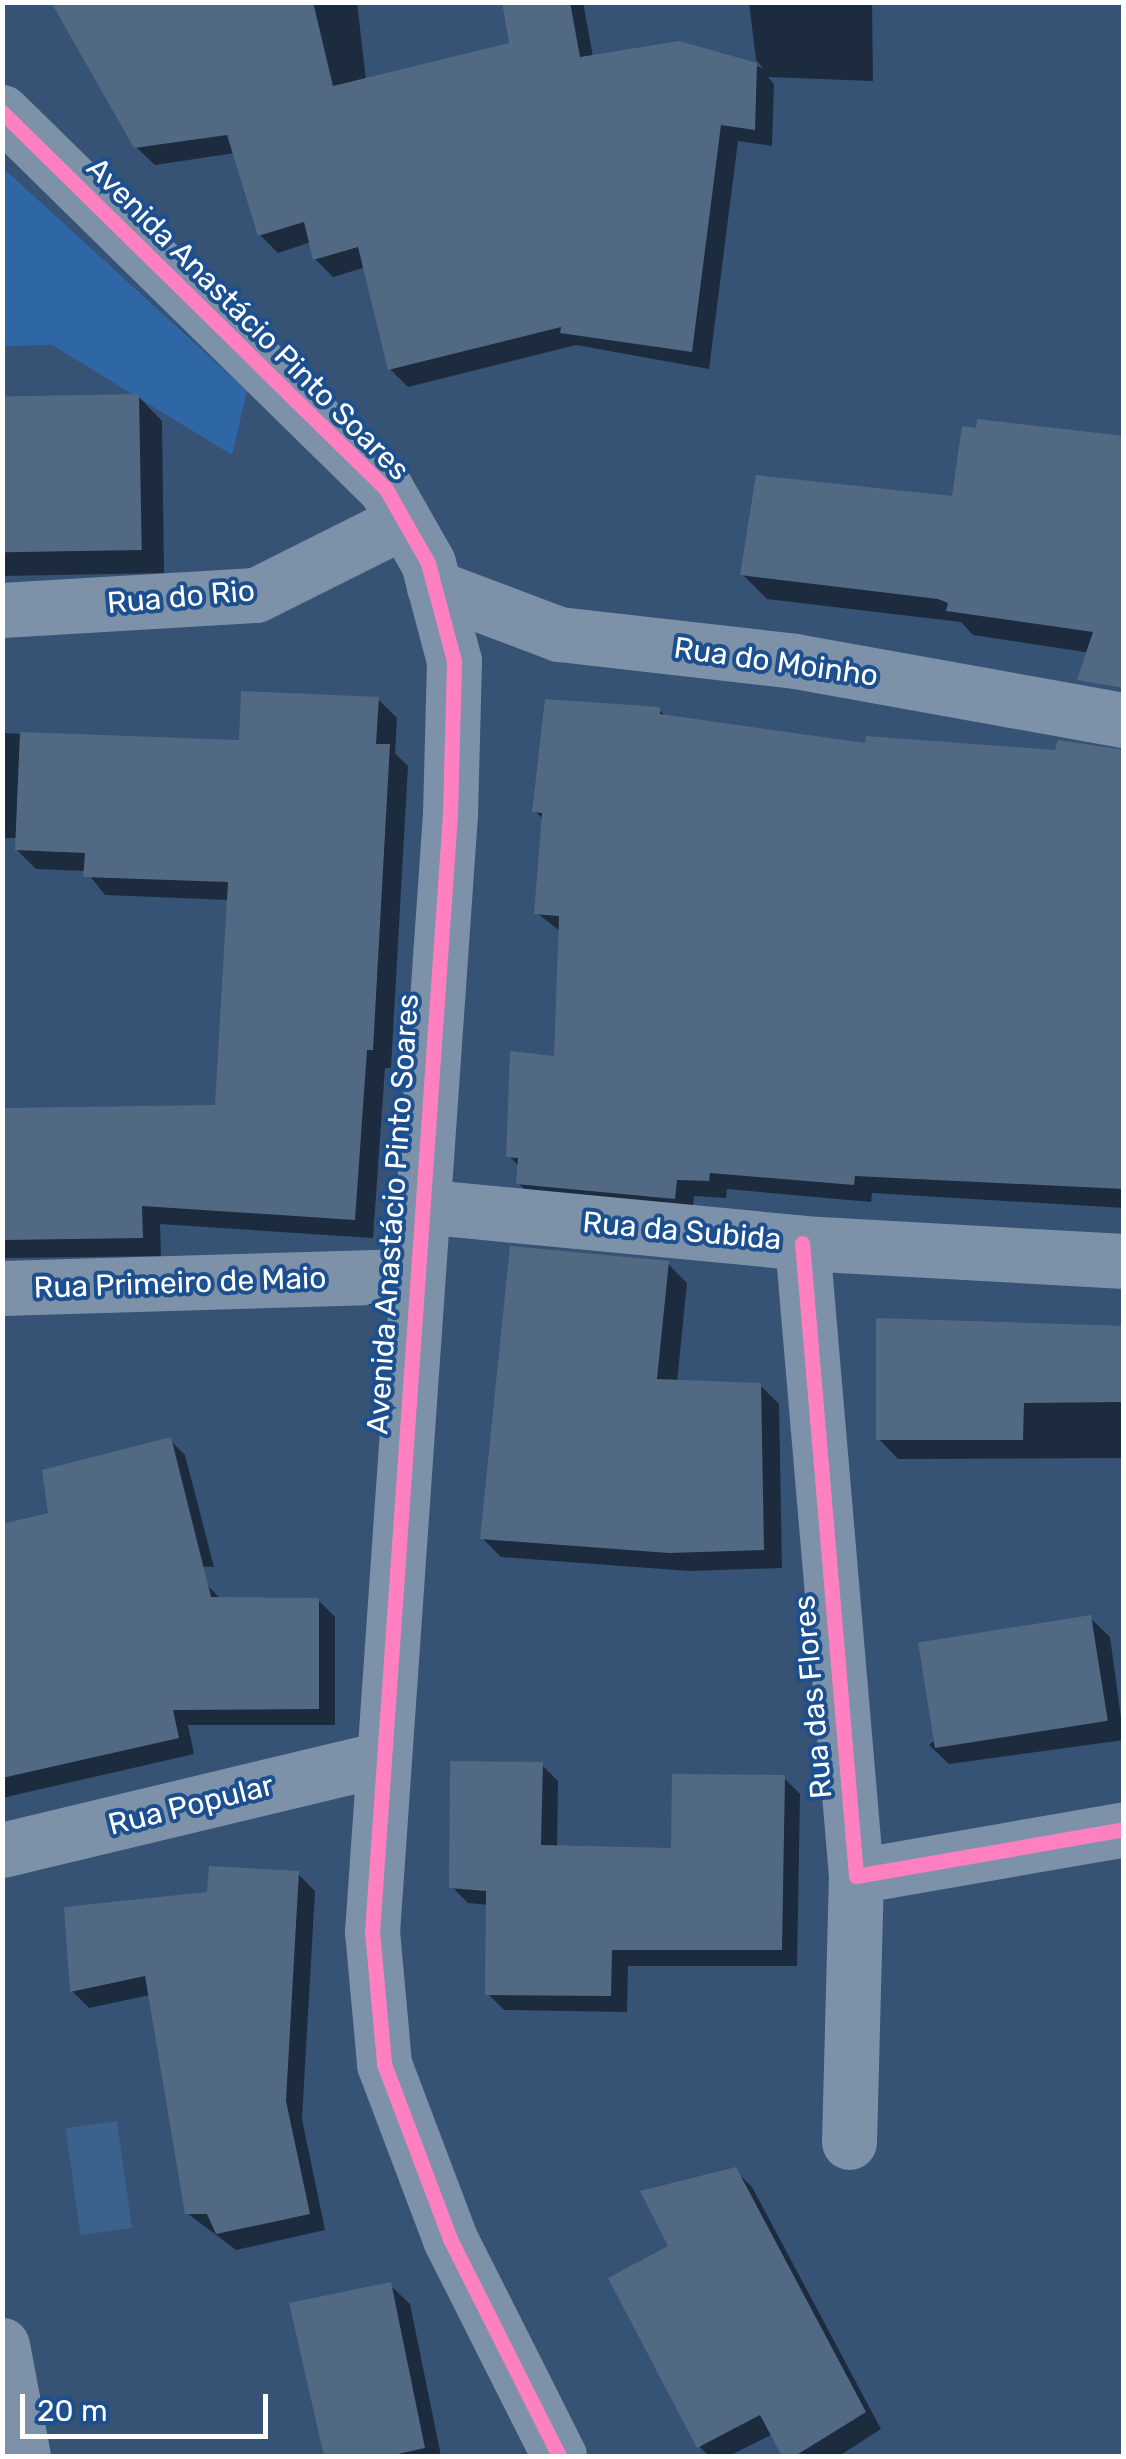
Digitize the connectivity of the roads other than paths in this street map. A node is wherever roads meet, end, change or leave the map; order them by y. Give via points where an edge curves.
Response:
1 (2, 112) edge
2 (404, 521) junction
3 (434, 587) junction
4 (2, 610) edge
5 (1124, 720) edge
6 (422, 1206) junction
7 (802, 1243) junction
8 (1124, 1261) edge
9 (417, 1276) junction
10 (2, 1288) edge
11 (380, 1759) junction
12 (1124, 1828) edge
13 (2, 1850) edge
14 (856, 1876) junction
15 (850, 2142) dead end
16 (2, 2345) edge
17 (23, 2456) edge
18 (559, 2456) edge

1 - 2 street, Avenida Anastácio Pinto Soares via 386,489
2 - 3 street, Avenida Anastácio Pinto Soares
2 - 4 street, Rua do Rio via 256,595
3 - 5 street, Rua do Moinho via 559,634 795,660
3 - 6 street, Avenida Anastácio Pinto Soares via 454,680
6 - 7 street, Rua da Subida
6 - 9 street, Avenida Anastácio Pinto Soares
7 - 8 street, Rua da Subida
7 - 14 street, Rua das Flores
9 - 10 street, Rua Primeiro de Maio
9 - 11 street, Avenida Anastácio Pinto Soares
11 - 13 street, Rua Popular
11 - 18 street, Avenida Anastácio Pinto Soares via 372,1931 384,2064 450,2239
12 - 14 street
14 - 15 street, Rua das Flores
16 - 17 street

